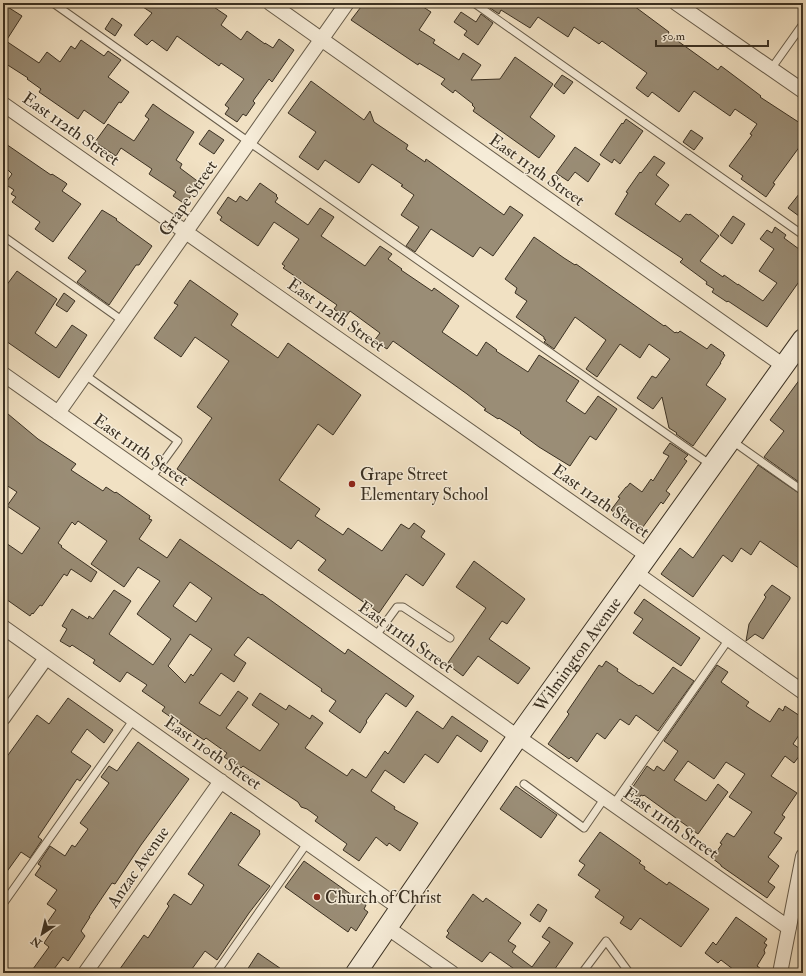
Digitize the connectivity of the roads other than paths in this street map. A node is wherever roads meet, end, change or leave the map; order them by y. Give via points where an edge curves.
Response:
1 (53, 3) edge
2 (270, 3) edge
3 (347, 3) edge
4 (474, 3) edge
5 (676, 3) edge
6 (803, 24) edge
7 (321, 39) junction
8 (771, 69) junction
9 (803, 91) edge
10 (3, 104) edge
11 (249, 142) junction
12 (186, 232) junction
13 (803, 235) edge
14 (3, 236) edge
15 (123, 321) junction
16 (794, 354) edge
17 (3, 374) edge
18 (85, 375) junction
19 (58, 413) junction
20 (731, 440) junction
21 (713, 466) junction
22 (151, 478) junction
23 (803, 491) edge
24 (648, 556) junction
25 (636, 574) junction
26 (3, 627) edge
27 (376, 638) junction
28 (450, 638) dead end
29 (729, 639) junction
30 (46, 658) junction
31 (803, 692) edge
32 (3, 718) edge
33 (134, 719) junction
34 (517, 738) junction
35 (221, 781) junction
36 (524, 784) dead end
37 (608, 802) junction
38 (308, 842) junction
39 (803, 856) edge
40 (3, 904) edge
41 (401, 909) junction
42 (388, 928) junction
43 (789, 928) junction
44 (85, 973) edge
45 (216, 973) edge
46 (356, 973) edge
47 (452, 973) edge
48 (582, 973) edge
49 (626, 973) edge
50 (780, 973) edge

1 - 11 lane
2 - 7 street, East 113th Street
3 - 7 street, Grape Street
4 - 13 lane
5 - 8 street
6 - 8 lane
7 - 11 street, Grape Street
7 - 16 street, East 113th Street
8 - 9 street
10 - 12 street, East 112th Street
11 - 12 street, Grape Street
11 - 21 lane
12 - 15 street, Grape Street
12 - 24 street, East 112th Street
14 - 15 lane
15 - 18 street, Grape Street
16 - 20 main road, Wilmington Avenue
17 - 19 street, East 111th Street
18 - 19 street, Grape Street
18 - 22 lane via 178,441
19 - 22 street, East 111th Street
20 - 21 main road, Wilmington Avenue
20 - 23 lane
21 - 24 main road, Wilmington Avenue
22 - 27 street, East 111th Street
24 - 25 main road, Wilmington Avenue
25 - 29 street
25 - 34 main road, Wilmington Avenue
26 - 30 street, East 110th Street
27 - 28 lane via 397,607 403,607
27 - 34 street, East 111th Street
29 - 31 street
29 - 37 lane
30 - 32 street
30 - 33 street, East 110th Street
33 - 35 street, East 110th Street
33 - 40 lane
34 - 37 street, East 111th Street
34 - 41 main road, Wilmington Avenue
35 - 38 street, East 110th Street
35 - 44 street, Anzac Avenue
36 - 37 lane via 584,828
37 - 43 street, East 111th Street
38 - 41 street, East 110th Street
38 - 45 lane
39 - 43 street
41 - 42 main road, Wilmington Avenue
42 - 46 main road, Wilmington Avenue
42 - 47 street
43 - 50 street
48 - 49 lane via 606,941 628,971

